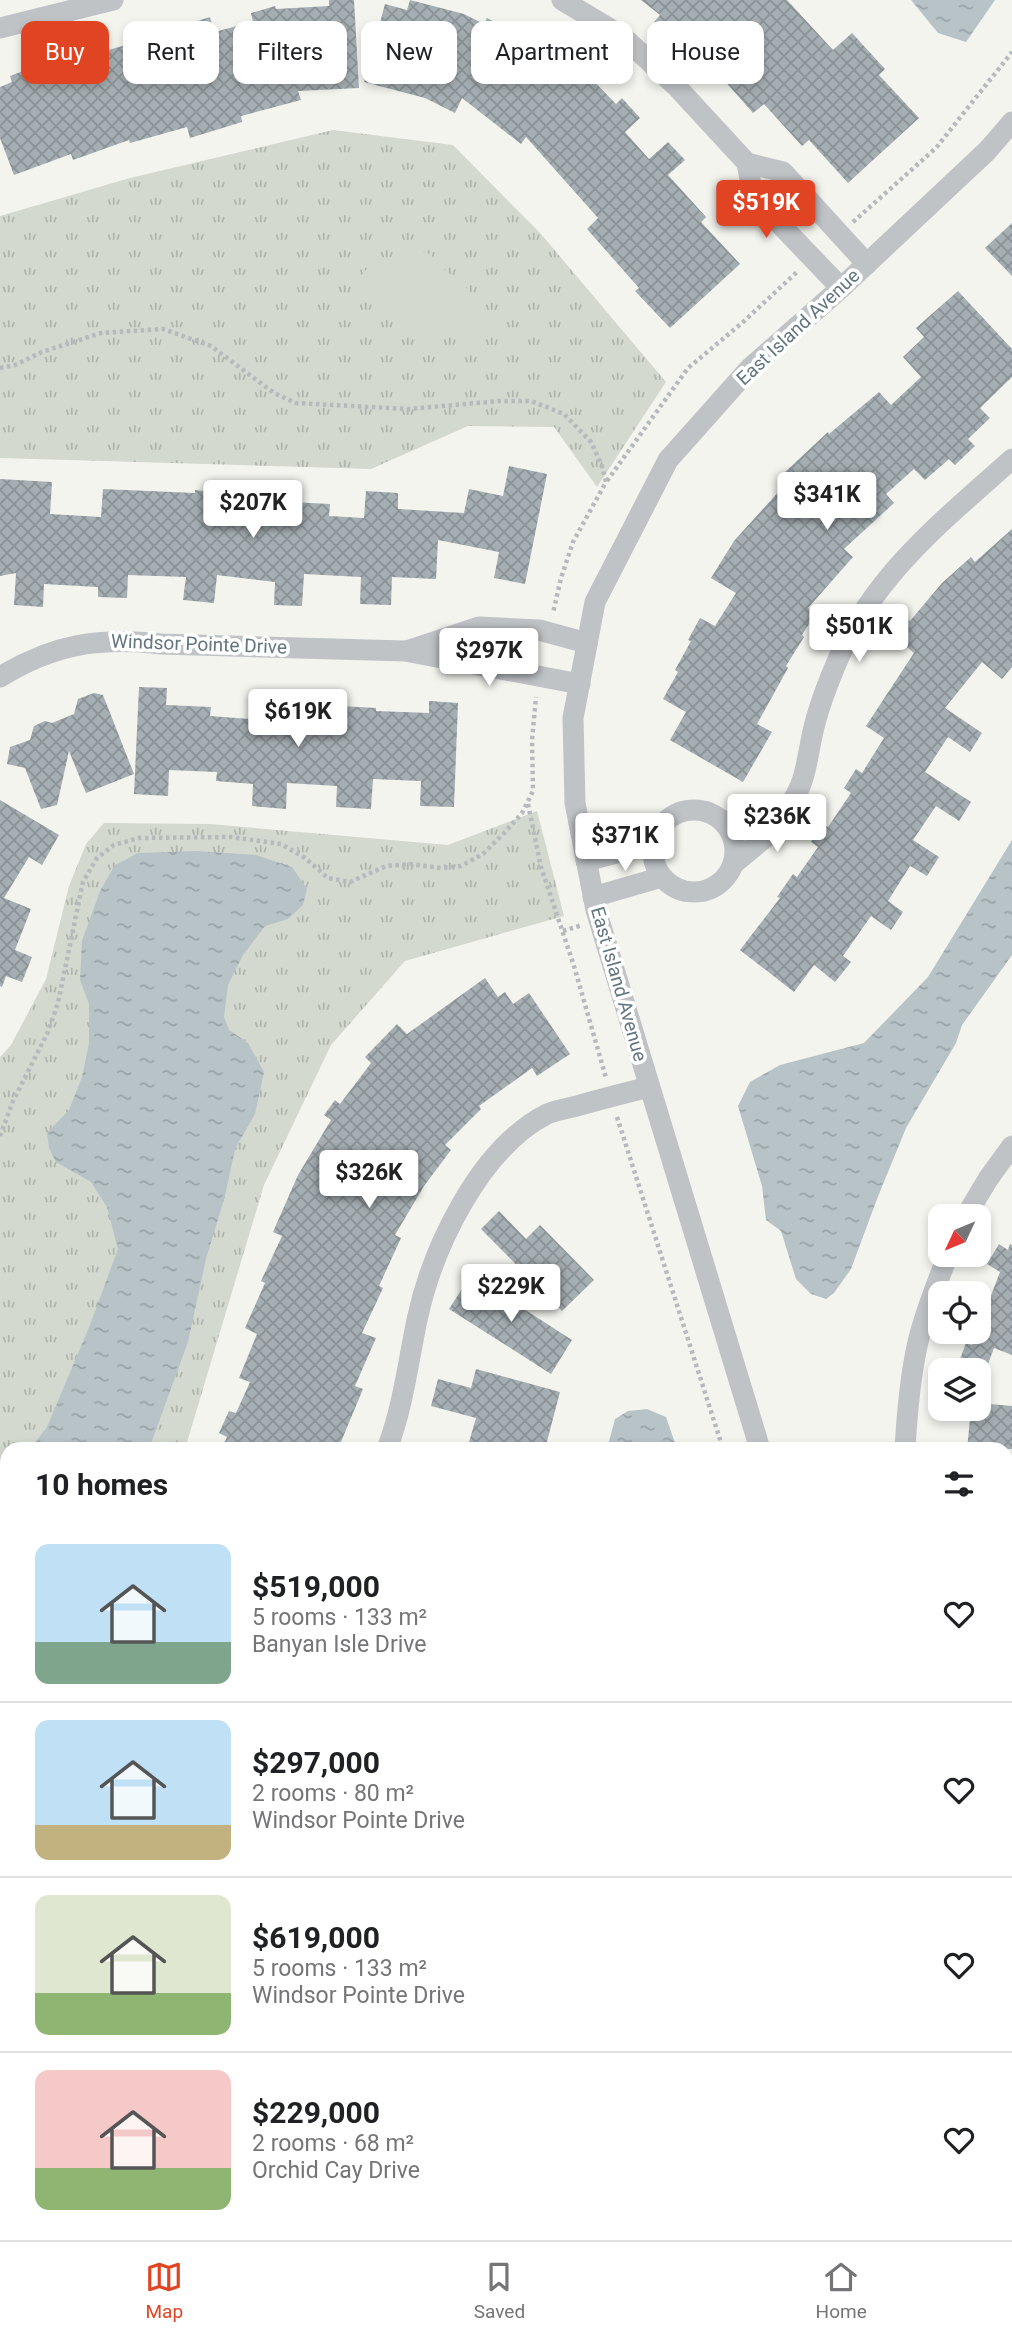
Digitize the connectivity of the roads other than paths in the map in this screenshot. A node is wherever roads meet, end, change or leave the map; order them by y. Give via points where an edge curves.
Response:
1 (113, 0) edge
2 (562, 0) edge
3 (0, 28) edge
4 (1012, 122) edge
5 (747, 163) junction
6 (867, 264) junction
7 (841, 288) junction
8 (1012, 459) edge
9 (587, 643) junction
10 (405, 651) junction
11 (0, 677) edge
12 (580, 684) junction
13 (785, 810) junction
14 (722, 821) junction
15 (653, 843) junction
16 (586, 861) junction
17 (733, 864) junction
18 (662, 877) junction
19 (593, 897) junction
20 (649, 1087) junction
21 (1012, 1146) edge
22 (973, 1204) edge
23 (943, 1267) edge
24 (390, 1442) edge
25 (758, 1442) edge
26 (905, 1442) edge

1 - 3 street
2 - 5 street via 622,36
4 - 6 street, East Island Avenue
5 - 6 street via 783,172
5 - 7 street via 753,196
6 - 7 street, East Island Avenue
7 - 9 street, East Island Avenue via 749,369 667,460 595,603
8 - 13 street via 909,554 856,624 827,684 804,779
9 - 10 street, Windsor Pointe Drive via 539,630 480,627
9 - 12 street, East Island Avenue
10 - 11 street, Windsor Pointe Drive via 93,641 56,649
10 - 12 street, Windsor Pointe Drive
12 - 16 street, East Island Avenue via 573,718 575,803
13 - 14 street via 750,822
13 - 17 street via 765,837
14 - 15 street via 710,813 684,810 667,819
14 - 17 street via 731,833
15 - 16 street
15 - 18 street via 654,865
16 - 19 street, East Island Avenue
17 - 18 street via 723,881 702,892 674,888
18 - 19 street
19 - 20 street, East Island Avenue
20 - 24 street via 548,1114 517,1135 472,1186 432,1269
20 - 25 street, East Island Avenue
21 - 22 street
23 - 26 street via 918,1341

